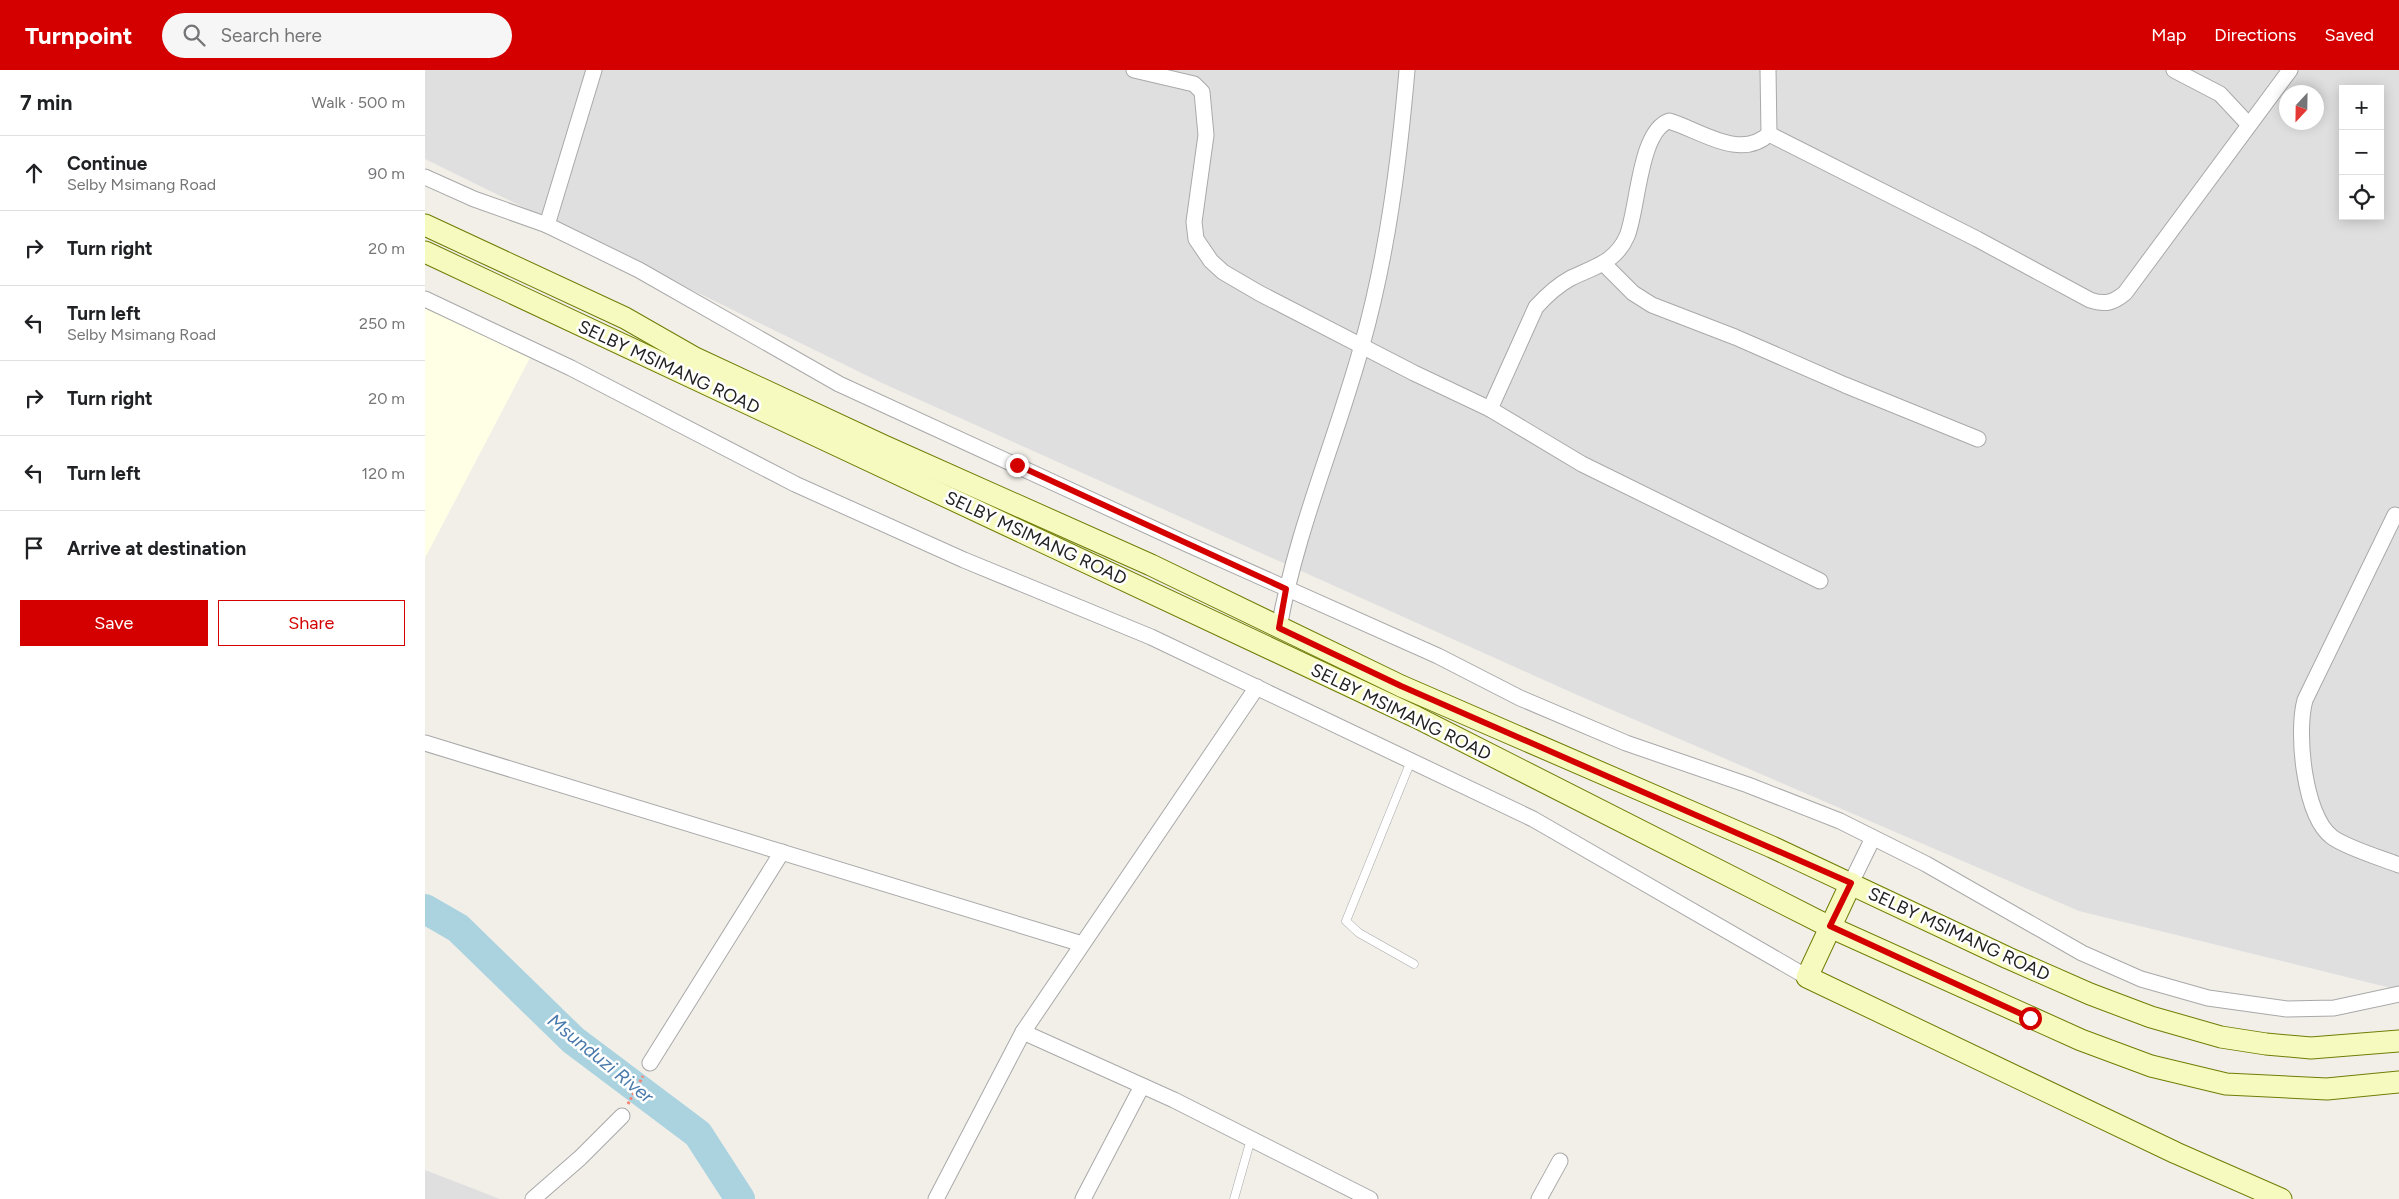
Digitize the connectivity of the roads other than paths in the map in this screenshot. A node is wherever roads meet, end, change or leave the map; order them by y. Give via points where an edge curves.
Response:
1 (594, 70) edge
2 (1134, 70) edge
3 (1407, 70) edge
4 (1767, 70) edge
5 (2174, 70) edge
6 (2290, 70) edge
7 (2249, 124) junction
8 (1769, 134) junction
9 (425, 177) edge
10 (425, 225) edge
11 (547, 225) junction
12 (425, 252) edge
13 (1604, 264) junction
14 (425, 299) edge
15 (1362, 346) junction
16 (1490, 409) junction
17 (1978, 439) dead end
18 (2395, 515) dead end
19 (1820, 582) dead end
20 (1286, 589) junction
21 (1279, 628) junction
22 (1257, 687) junction
23 (425, 742) edge
24 (1411, 761) junction
25 (1873, 838) junction
26 (782, 852) junction
27 (2399, 865) edge
28 (1851, 883) junction
29 (1830, 926) junction
30 (1082, 944) junction
31 (1414, 964) dead end
32 (1807, 977) junction
33 (2399, 994) edge
34 (1023, 1032) junction
35 (2399, 1041) edge
36 (650, 1063) road end
37 (2399, 1082) edge
38 (1142, 1086) junction
39 (622, 1116) road end
40 (1251, 1139) junction
41 (1560, 1161) dead end
42 (533, 1199) edge
43 (936, 1199) edge
44 (1083, 1199) edge
45 (1233, 1199) edge
46 (1370, 1199) edge
47 (1539, 1199) edge
48 (2281, 1199) edge

1 - 11 street
2 - 15 street via 1194,84 1202,92 1206,134 1193,222 1196,239 1204,254 1223,272
3 - 15 street via 1386,244
4 - 8 street
5 - 7 street via 2219,94
6 - 7 street
7 - 8 street via 2125,293 2101,304
8 - 13 street via 1754,145 1737,145 1678,124 1665,123 1649,146 1627,235 1618,252
9 - 11 street via 474,199
10 - 21 main road, SELBY MSIMANG ROAD via 625,318 695,358 1151,565
11 - 20 street via 639,270 839,384
12 - 29 main road, SELBY MSIMANG ROAD via 1416,717
13 - 16 street via 1569,279 1536,307
13 - 17 street via 1633,293 1652,305
14 - 22 street via 571,368 795,484 964,560 1151,637
15 - 16 street
15 - 20 street
16 - 19 street via 1582,464
18 - 27 street via 2305,700 2300,733 2309,794 2319,825 2333,838
20 - 21 street
20 - 25 street via 1438,656 1520,698 1626,742 1805,807
21 - 28 main road, SELBY MSIMANG ROAD via 1401,686
22 - 24 street
22 - 30 street
23 - 26 street
24 - 31 lane via 1346,921 1359,933
24 - 32 street via 1533,819
25 - 28 street
25 - 33 street via 2082,953 2150,982 2207,998 2287,1009 2334,1008
26 - 30 street
26 - 36 street
28 - 29 main road
28 - 35 main road, SELBY MSIMANG ROAD via 2008,958 2151,1018 2266,1044 2311,1048
29 - 32 main road
29 - 37 main road, SELBY MSIMANG ROAD via 2081,1040 2151,1066 2226,1084 2327,1089
30 - 34 street
32 - 48 main road via 2176,1153
34 - 38 street
34 - 43 street
38 - 40 street
38 - 44 street
39 - 42 street
40 - 45 lane
40 - 46 street
41 - 47 street

